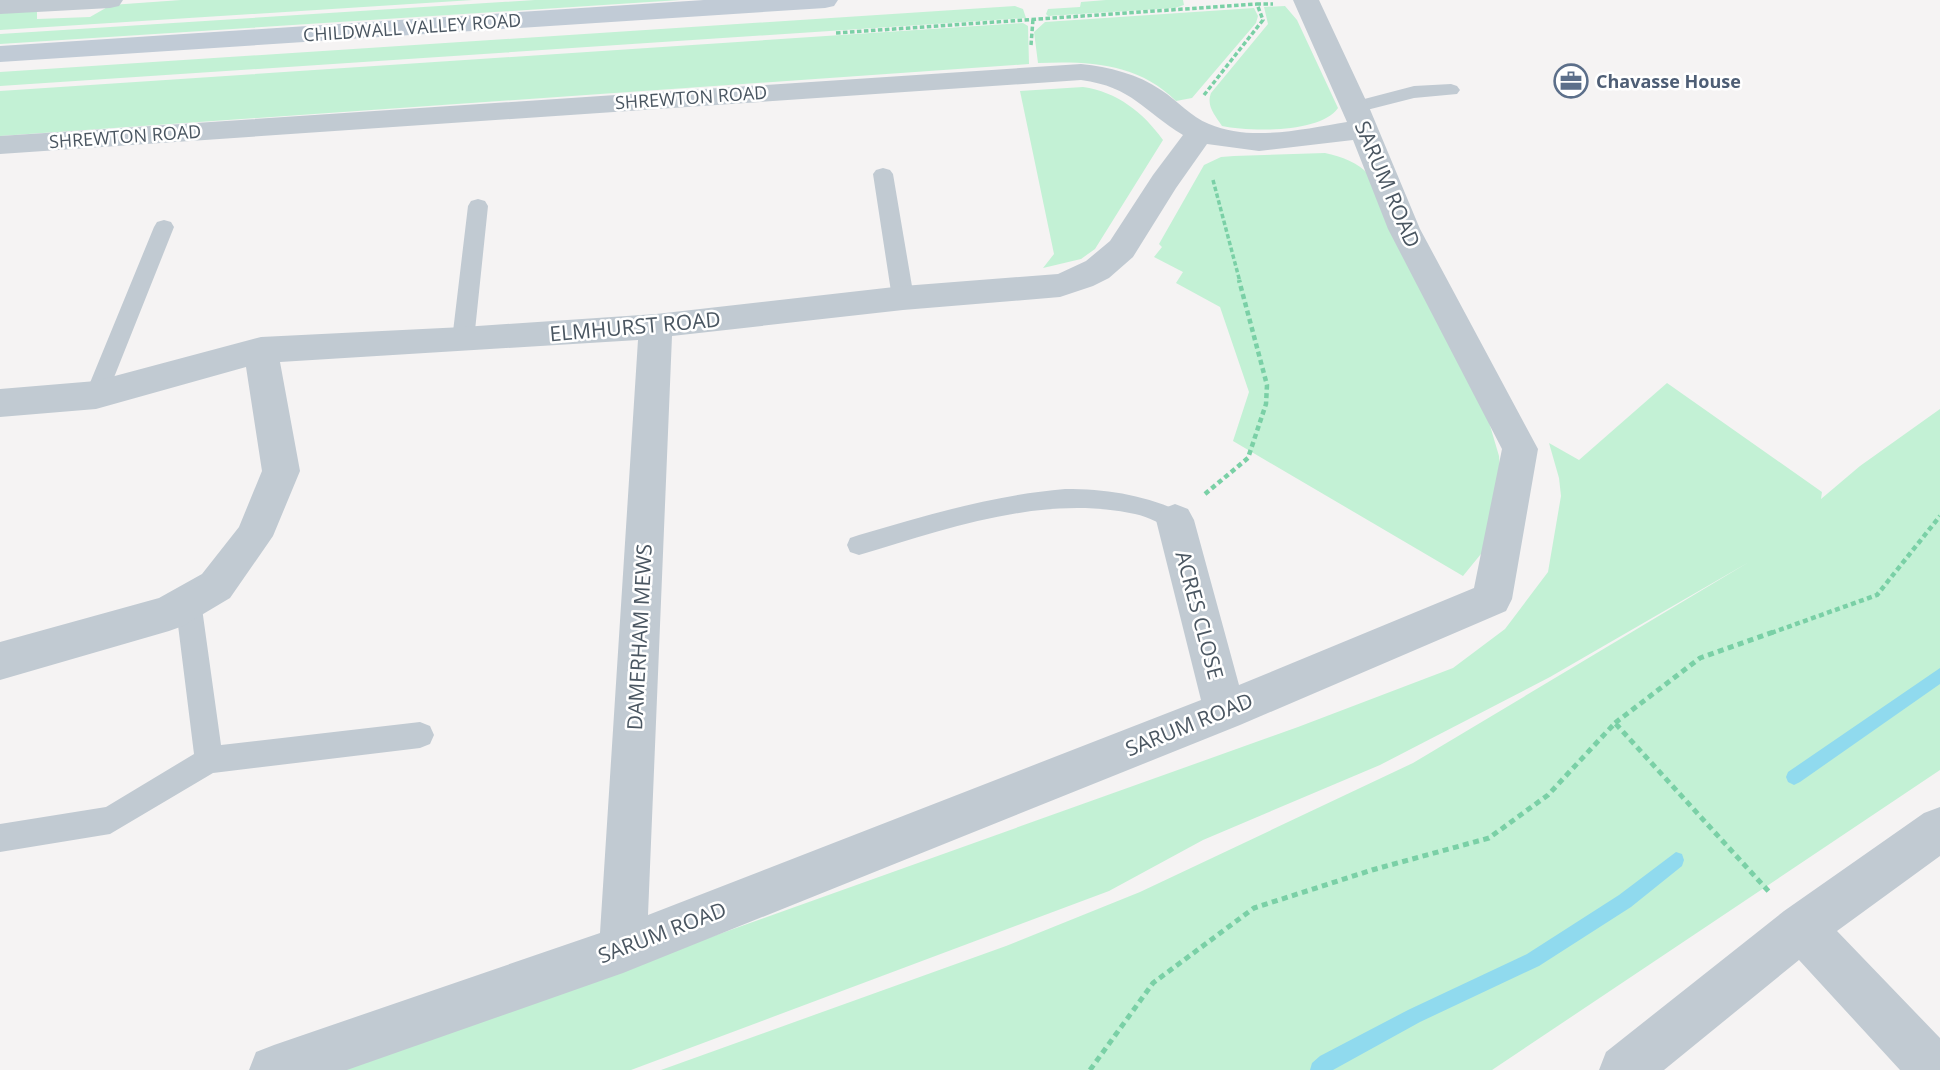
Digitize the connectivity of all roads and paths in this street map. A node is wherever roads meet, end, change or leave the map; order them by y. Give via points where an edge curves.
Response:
1 (110, 0) edge
2 (825, 0) edge
3 (1191, 0) edge
4 (1306, 1) edge
5 (0, 6) edge
6 (1194, 9) dead end
7 (0, 54) edge
8 (1451, 90) dead end
9 (1169, 112) junction
10 (1359, 118) junction
11 (1197, 137) junction
12 (0, 145) edge
13 (883, 174) dead end
14 (478, 206) dead end
15 (164, 227) dead end
16 (902, 298) junction
17 (656, 326) junction
18 (463, 340) junction
19 (261, 350) junction
20 (96, 395) junction
21 (0, 402) edge
22 (1940, 516) edge
23 (1175, 520) junction
24 (859, 545) dead end
25 (188, 601) junction
26 (0, 661) edge
27 (1225, 711) junction
28 (1615, 723) junction
29 (420, 735) dead end
30 (209, 760) junction
31 (1940, 829) edge
32 (0, 838) edge
33 (1801, 928) junction
34 (622, 949) junction
35 (274, 1070) edge
36 (1090, 1070) edge
37 (1624, 1070) edge
38 (1935, 1070) edge

1 - 5 street
2 - 7 main road, CHILDWALL VALLEY ROAD
3 - 6 path
4 - 9 path via 1257,4 1263,20 1202,98
4 - 10 street, SARUM ROAD
8 - 10 lane via 1414,92
9 - 11 street, SHREWTON ROAD
9 - 12 street, SHREWTON ROAD via 1133,85 1081,72
10 - 11 street, SHREWTON ROAD via 1261,141
10 - 27 street, SARUM ROAD via 1404,229 1520,449 1492,599
11 - 16 street, ELMHURST ROAD via 1159,189 1132,238 1116,257 1076,281
11 - 23 path via 1208,163 1267,385 1266,404 1248,458
13 - 16 lane
14 - 18 lane
15 - 20 lane
16 - 17 street, ELMHURST ROAD
17 - 18 street, ELMHURST ROAD
17 - 34 street, DAMERHAM MEWS
18 - 19 street, ELMHURST ROAD
19 - 20 street, ELMHURST ROAD
19 - 25 street via 281,471 254,536 216,586
20 - 21 street, ELMHURST ROAD
22 - 28 path via 1877,595 1700,658
23 - 24 lane via 1137,504 1077,496 992,507
23 - 27 street, ACRES CLOSE
25 - 26 street via 169,613
25 - 30 lane
27 - 34 street, SARUM ROAD
28 - 33 path
28 - 36 path via 1548,795 1489,838 1254,908 1153,983
29 - 30 lane
30 - 32 lane via 110,820
31 - 33 street
33 - 37 street
33 - 38 street
34 - 35 street, SARUM ROAD

